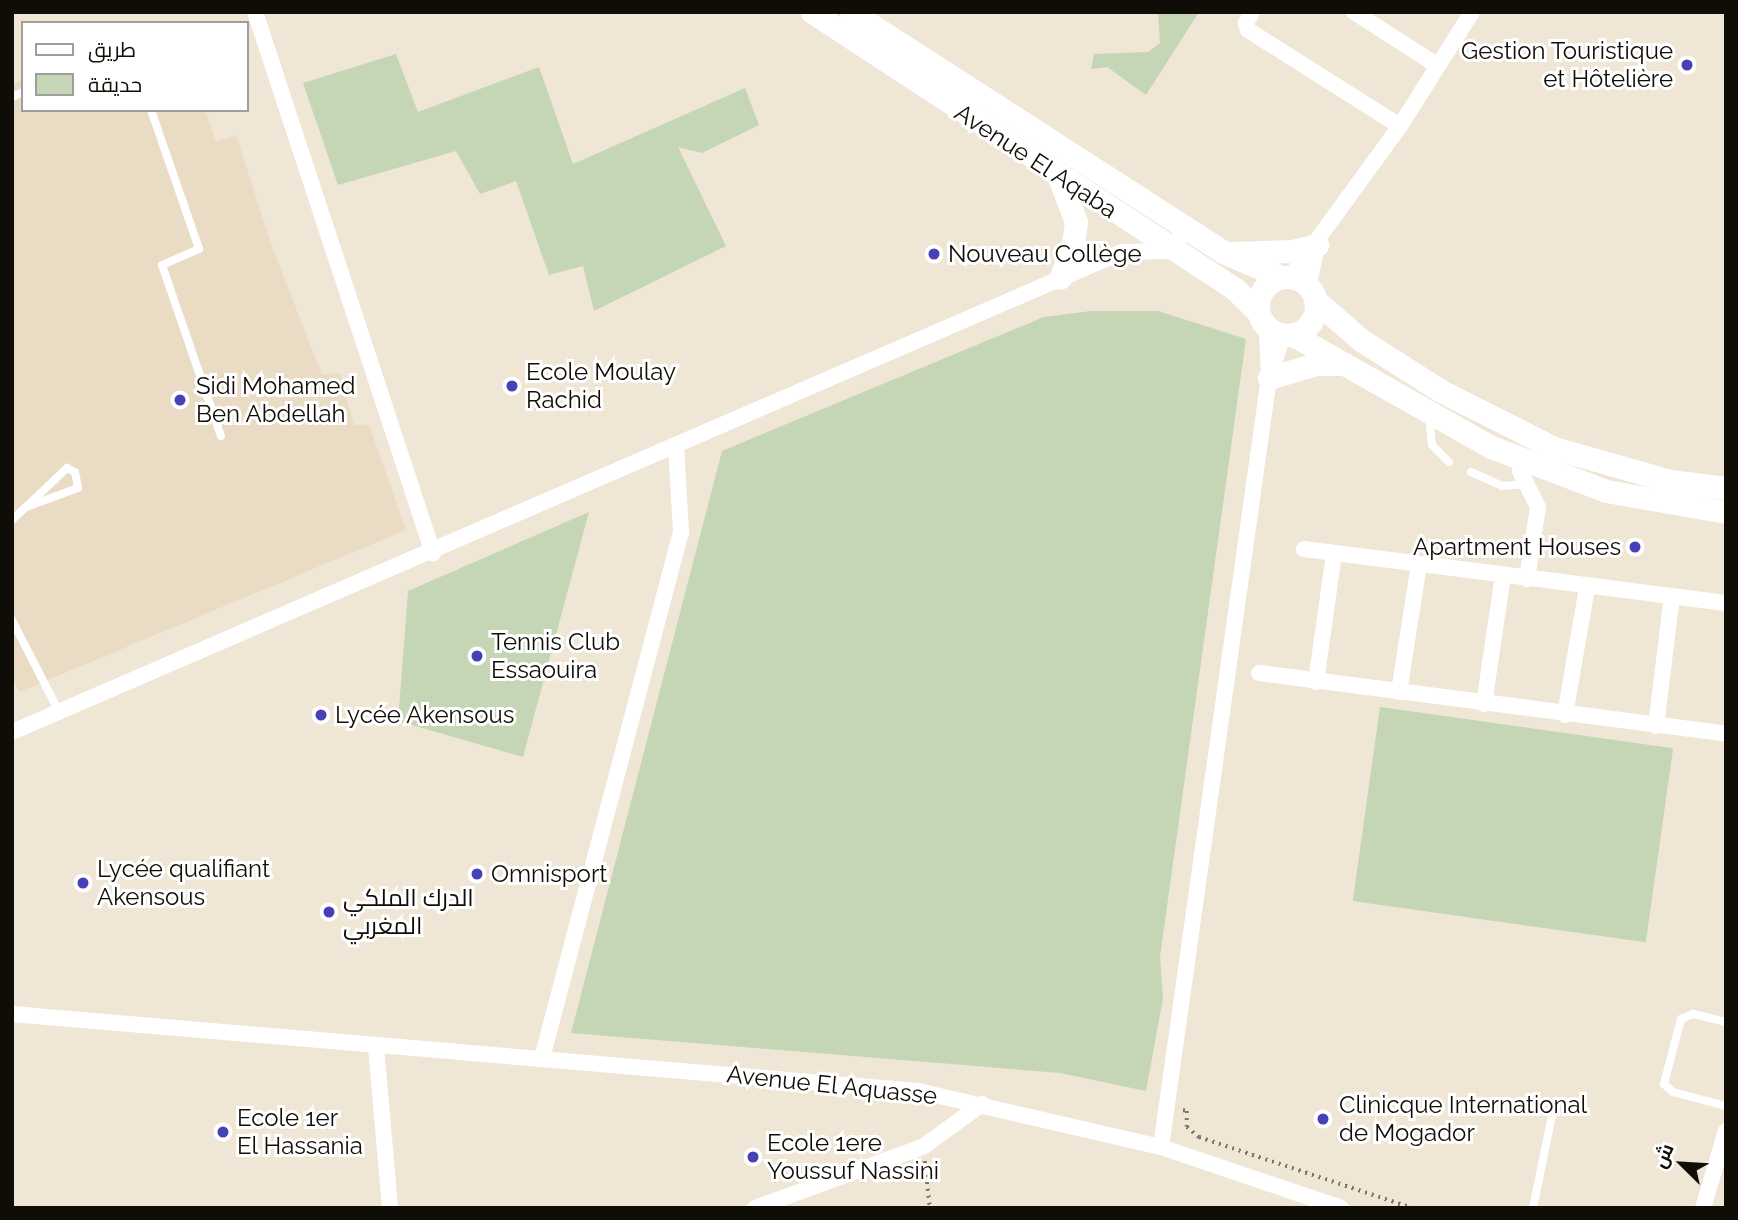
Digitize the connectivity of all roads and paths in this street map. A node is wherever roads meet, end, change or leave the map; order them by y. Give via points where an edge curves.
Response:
1 (255, 12) edge
2 (812, 12) edge
3 (1252, 12) edge
4 (1354, 12) edge
5 (1472, 12) edge
6 (857, 14) edge
7 (844, 36) junction
8 (1438, 66) junction
9 (152, 112) edge
10 (1400, 126) junction
11 (1059, 177) junction
12 (1154, 205) junction
13 (1186, 227) junction
14 (1138, 229) junction
15 (1317, 245) junction
16 (1171, 251) junction
17 (1122, 252) junction
18 (1223, 252) junction
19 (1060, 278) junction
20 (1299, 285) junction
21 (1275, 328) junction
22 (1346, 365) junction
23 (1269, 378) junction
24 (1429, 414) junction
25 (221, 436) dead end
26 (677, 446) junction
27 (1449, 462) dead end
28 (1523, 464) junction
29 (1471, 472) dead end
30 (1726, 488) edge
31 (26, 507) junction
32 (1726, 512) edge
33 (12, 520) edge
34 (1304, 550) dead end
35 (433, 553) junction
36 (1334, 554) junction
37 (1419, 565) junction
38 (1503, 576) junction
39 (1527, 579) junction
40 (1587, 587) junction
41 (1672, 596) junction
42 (1726, 603) edge
43 (12, 620) edge
44 (1259, 673) dead end
45 (1316, 682) junction
46 (1399, 692) junction
47 (1484, 704) junction
48 (59, 712) junction
49 (1565, 715) junction
50 (1656, 726) junction
51 (12, 732) edge
52 (1726, 734) edge
53 (12, 1014) edge
54 (1726, 1022) edge
55 (376, 1047) junction
56 (542, 1058) junction
57 (1555, 1101) dead end
58 (982, 1104) junction
59 (1167, 1106) junction
60 (1726, 1106) edge
61 (1726, 1132) edge
62 (924, 1146) junction
63 (1161, 1147) junction
64 (1292, 1194) junction
65 (390, 1208) edge
66 (755, 1208) edge
67 (930, 1208) edge
68 (1306, 1208) edge
69 (1341, 1208) edge
70 (1412, 1208) edge
71 (1534, 1208) edge
72 (1703, 1208) edge

1 - 35 street
2 - 7 main road, Avenue El Aqaba
3 - 10 street via 1248,30
4 - 8 street
5 - 8 street
6 - 7 street
6 - 12 main road, Avenue El Aqaba
7 - 11 main road, Avenue El Aqaba
8 - 10 street
9 - 25 lane via 199,249 162,265
10 - 15 street
11 - 14 main road, Avenue El Aqaba
11 - 19 main road via 1071,198 1076,222 1072,250
12 - 13 main road, Avenue El Aqaba
12 - 14 street
13 - 16 street
13 - 18 main road, Avenue El Aqaba
14 - 16 main road, Avenue El Aqaba
14 - 17 street
15 - 18 main road via 1293,251
15 - 20 street
16 - 17 street
16 - 21 main road, Avenue El Aqaba via 1235,289
17 - 19 street
18 - 20 main road, Avenue El Aqaba
19 - 26 street
20 - 21 main road via 1314,318
20 - 21 main road via 1265,286
20 - 30 main road, Avenue El Aqaba via 1361,340 1441,391 1554,448 1650,477
21 - 22 main road, Avenue El Aqaba
21 - 23 street
22 - 23 main road via 1316,364
22 - 24 main road, Avenue El Aqaba
23 - 59 street
24 - 27 lane via 1432,444
24 - 28 main road, Avenue El Aqaba
26 - 35 street
26 - 56 street via 681,532 676,557
28 - 29 lane via 1524,488 1502,486
28 - 32 main road, Avenue El Aqaba via 1606,491
28 - 39 street via 1538,507
31 - 31 lane via 78,488 75,472 67,468
31 - 33 lane
34 - 36 street
35 - 48 street
36 - 37 street
36 - 45 street
37 - 38 street
37 - 46 street
38 - 39 street
38 - 47 street
39 - 40 street
40 - 41 street
40 - 49 street
41 - 42 street
41 - 50 street
43 - 48 lane
44 - 45 street
45 - 46 street
46 - 47 street
47 - 49 street
48 - 51 street
49 - 50 street
50 - 52 street
53 - 55 street, Avenue El Aquasse
54 - 60 lane via 1693,1014 1681,1019 1664,1084 1672,1092
55 - 56 street, Avenue El Aquasse
55 - 65 street
56 - 58 street, Avenue El Aquasse via 918,1091
57 - 71 lane
58 - 62 street
58 - 63 street, Avenue El Aquasse
59 - 63 street
59 - 70 path via 1187,1111 1187,1127 1199,1137
61 - 72 street
62 - 66 street
62 - 67 path
63 - 64 street, Avenue El Aquasse
64 - 68 street
64 - 69 street

